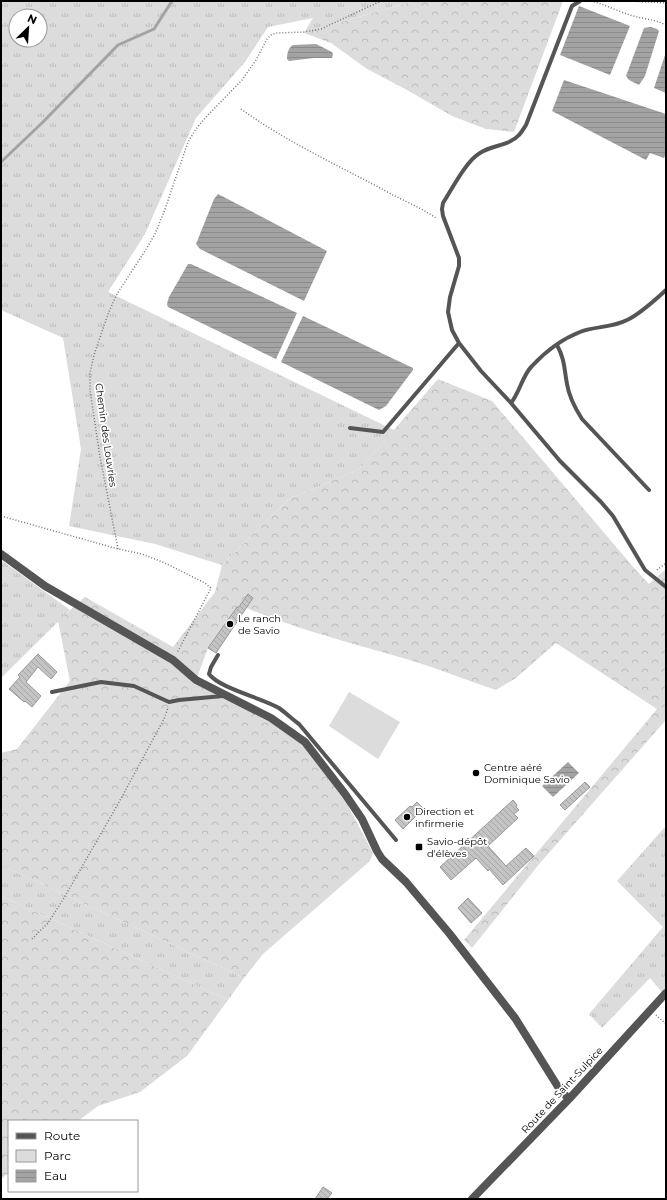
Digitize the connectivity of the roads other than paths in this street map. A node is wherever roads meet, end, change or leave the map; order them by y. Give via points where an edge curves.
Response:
1 (580, 1) edge
2 (666, 290) edge
3 (459, 343) junction
4 (557, 345) junction
5 (511, 403) junction
6 (350, 428) dead end
7 (649, 490) dead end
8 (1, 554) edge
9 (666, 587) edge
10 (218, 655) dead end
11 (52, 692) dead end
12 (228, 696) junction
13 (396, 840) dead end
14 (666, 993) edge
15 (568, 1099) junction
16 (472, 1199) edge

1 - 3 lane via 572,6 526,125 514,140 472,159 443,203 446,226 459,258 448,312 452,330
2 - 4 lane via 629,320 580,332
3 - 5 lane
3 - 6 lane via 383,432
4 - 5 lane via 531,367
4 - 7 lane via 562,354 570,397 578,413
5 - 9 lane via 560,461 613,516 645,570
8 - 12 street via 45,586 173,660 196,680
10 - 13 lane via 209,674 212,678 279,708 299,724
11 - 12 lane via 101,682 134,686 169,702
12 - 15 street via 272,718 305,742 346,794 382,859 406,882 450,933 515,1018
14 - 15 street, Route de Saint-Sulpice
15 - 16 street, Route de Saint-Sulpice

